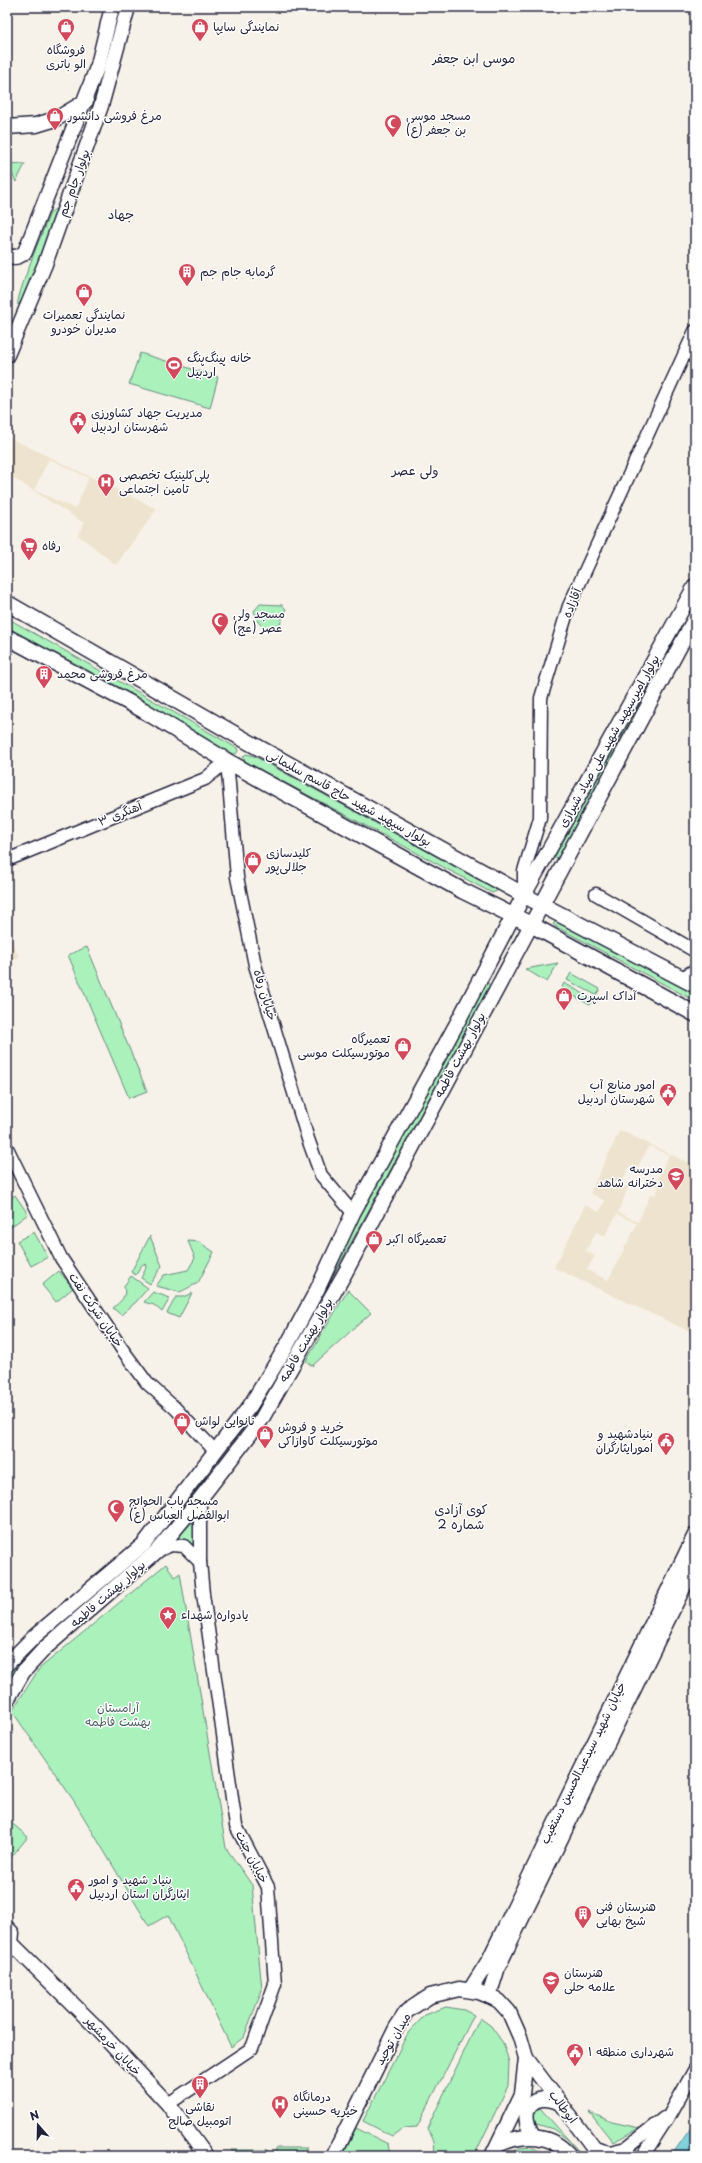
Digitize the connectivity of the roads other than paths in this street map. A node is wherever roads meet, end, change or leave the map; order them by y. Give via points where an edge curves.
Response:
1 (112, 7) edge
2 (128, 7) edge
3 (85, 101) junction
4 (101, 106) junction
5 (7, 127) edge
6 (48, 193) junction
7 (68, 200) junction
8 (7, 255) edge
9 (695, 331) edge
10 (7, 355) edge
11 (695, 586) edge
12 (7, 603) edge
13 (695, 618) edge
14 (7, 638) edge
15 (228, 761) junction
16 (7, 860) edge
17 (596, 894) dead end
18 (524, 895) junction
19 (540, 904) junction
20 (514, 916) junction
21 (530, 924) junction
22 (695, 951) edge
23 (695, 970) edge
24 (689, 982) edge
25 (695, 1014) edge
26 (7, 1148) edge
27 (353, 1213) junction
28 (215, 1451) junction
29 (228, 1463) junction
30 (200, 1499) junction
31 (695, 1535) edge
32 (157, 1551) junction
33 (200, 1562) junction
34 (695, 1564) edge
35 (116, 1568) junction
36 (125, 1579) junction
37 (7, 1664) edge
38 (7, 1700) edge
39 (7, 1928) edge
40 (9, 1943) edge
41 (470, 1990) junction
42 (489, 1996) junction
43 (526, 2058) junction
44 (695, 2069) edge
45 (560, 2103) junction
46 (168, 2104) junction
47 (670, 2114) junction
48 (533, 2136) junction
49 (495, 2150) edge
50 (597, 2152) edge
51 (206, 2156) edge
52 (333, 2156) edge
53 (570, 2156) edge
54 (643, 2156) edge

1 - 3 main road, بولوار جام جم via 98,65
2 - 4 main road, بولوار جام جم
3 - 4 main road
3 - 5 main road via 56,119 36,125
3 - 6 main road, بولوار جام جم
4 - 7 main road, بولوار جام جم
6 - 7 main road
6 - 8 main road, بولوار جام جم via 25,252 19,257 12,258
7 - 10 main road, بولوار جام جم via 45,264
9 - 18 street, آقازاده via 569,606 540,698 540,818 524,871
11 - 18 main road, بولوار امیرسپهبد شهید علی صیاد شیرازی
12 - 18 main road, بولوار سپهبد شهید حاج قاسم سلیمانی via 245,740
13 - 19 main road, بولوار امیرسپهبد شهید علی صیاد شیرازی
14 - 15 main road via 143,710
15 - 16 street, آهنگری ۳ via 205,779
15 - 20 main road via 462,891
15 - 27 street, خیابان رفاه via 237,877 256,965 321,1175
17 - 22 street
18 - 19 main road, بولوار سپهبد شهید حاج قاسم سلیمانی
18 - 20 main road, بولوار امیرسپهبد شهید علی صیاد شیرازی
19 - 21 main road, بولوار امیرسپهبد شهید علی صیاد شیرازی
19 - 24 main road, بولوار سپهبد شهید حاج قاسم سلیمانی
20 - 21 main road
20 - 27 main road, بولوار بهشت فاطمه
21 - 25 main road
21 - 29 main road, بولوار بهشت فاطمه via 345,1273 261,1420
23 - 24 street
26 - 28 street, خیابان شرکت نفت via 61,1258 122,1349 147,1383 175,1408
27 - 28 main road, بولوار بهشت فاطمه via 317,1290 286,1347 250,1406
28 - 29 main road
28 - 35 main road, بولوار بهشت فاطمه via 144,1544
29 - 30 main road, بولوار بهشت فاطمه
30 - 32 main road, بولوار بهشت فاطمه
30 - 33 street, خیابان جنت
31 - 41 main road, خیابان شهید سیدعبدالحسین دستغیب via 489,1960
32 - 33 street via 171,1546 184,1546
32 - 36 main road, بولوار بهشت فاطمه
33 - 46 street, خیابان جنت via 236,1826 268,1887 275,1984 252,2048
34 - 42 main road, خیابان شهید سیدعبدالحسین دستغیب via 498,1967
35 - 36 main road
35 - 37 main road, بولوار بهشت فاطمه via 35,1636
36 - 38 main road, بولوار بهشت فاطمه via 33,1661 23,1672
39 - 40 main road, خیابان خرمشهر via 12,1933
40 - 46 main road, خیابان خرمشهر via 94,2025
41 - 42 main road, میدان توحید
41 - 52 main road, میدان توحید via 459,1989 430,1996 407,2011 396,2028
42 - 43 main road, میدان توحید via 509,2012
43 - 45 main road, ابوطالب
43 - 49 main road, میدان توحید via 522,2094
44 - 47 street
45 - 48 main road via 550,2098 539,2099 530,2105 525,2115 526,2126
45 - 50 main road, ابوطالب
46 - 51 main road, خیابان خرمشهر
47 - 50 street via 626,2148
47 - 54 street
48 - 49 main road via 514,2137
48 - 53 main road via 550,2140

